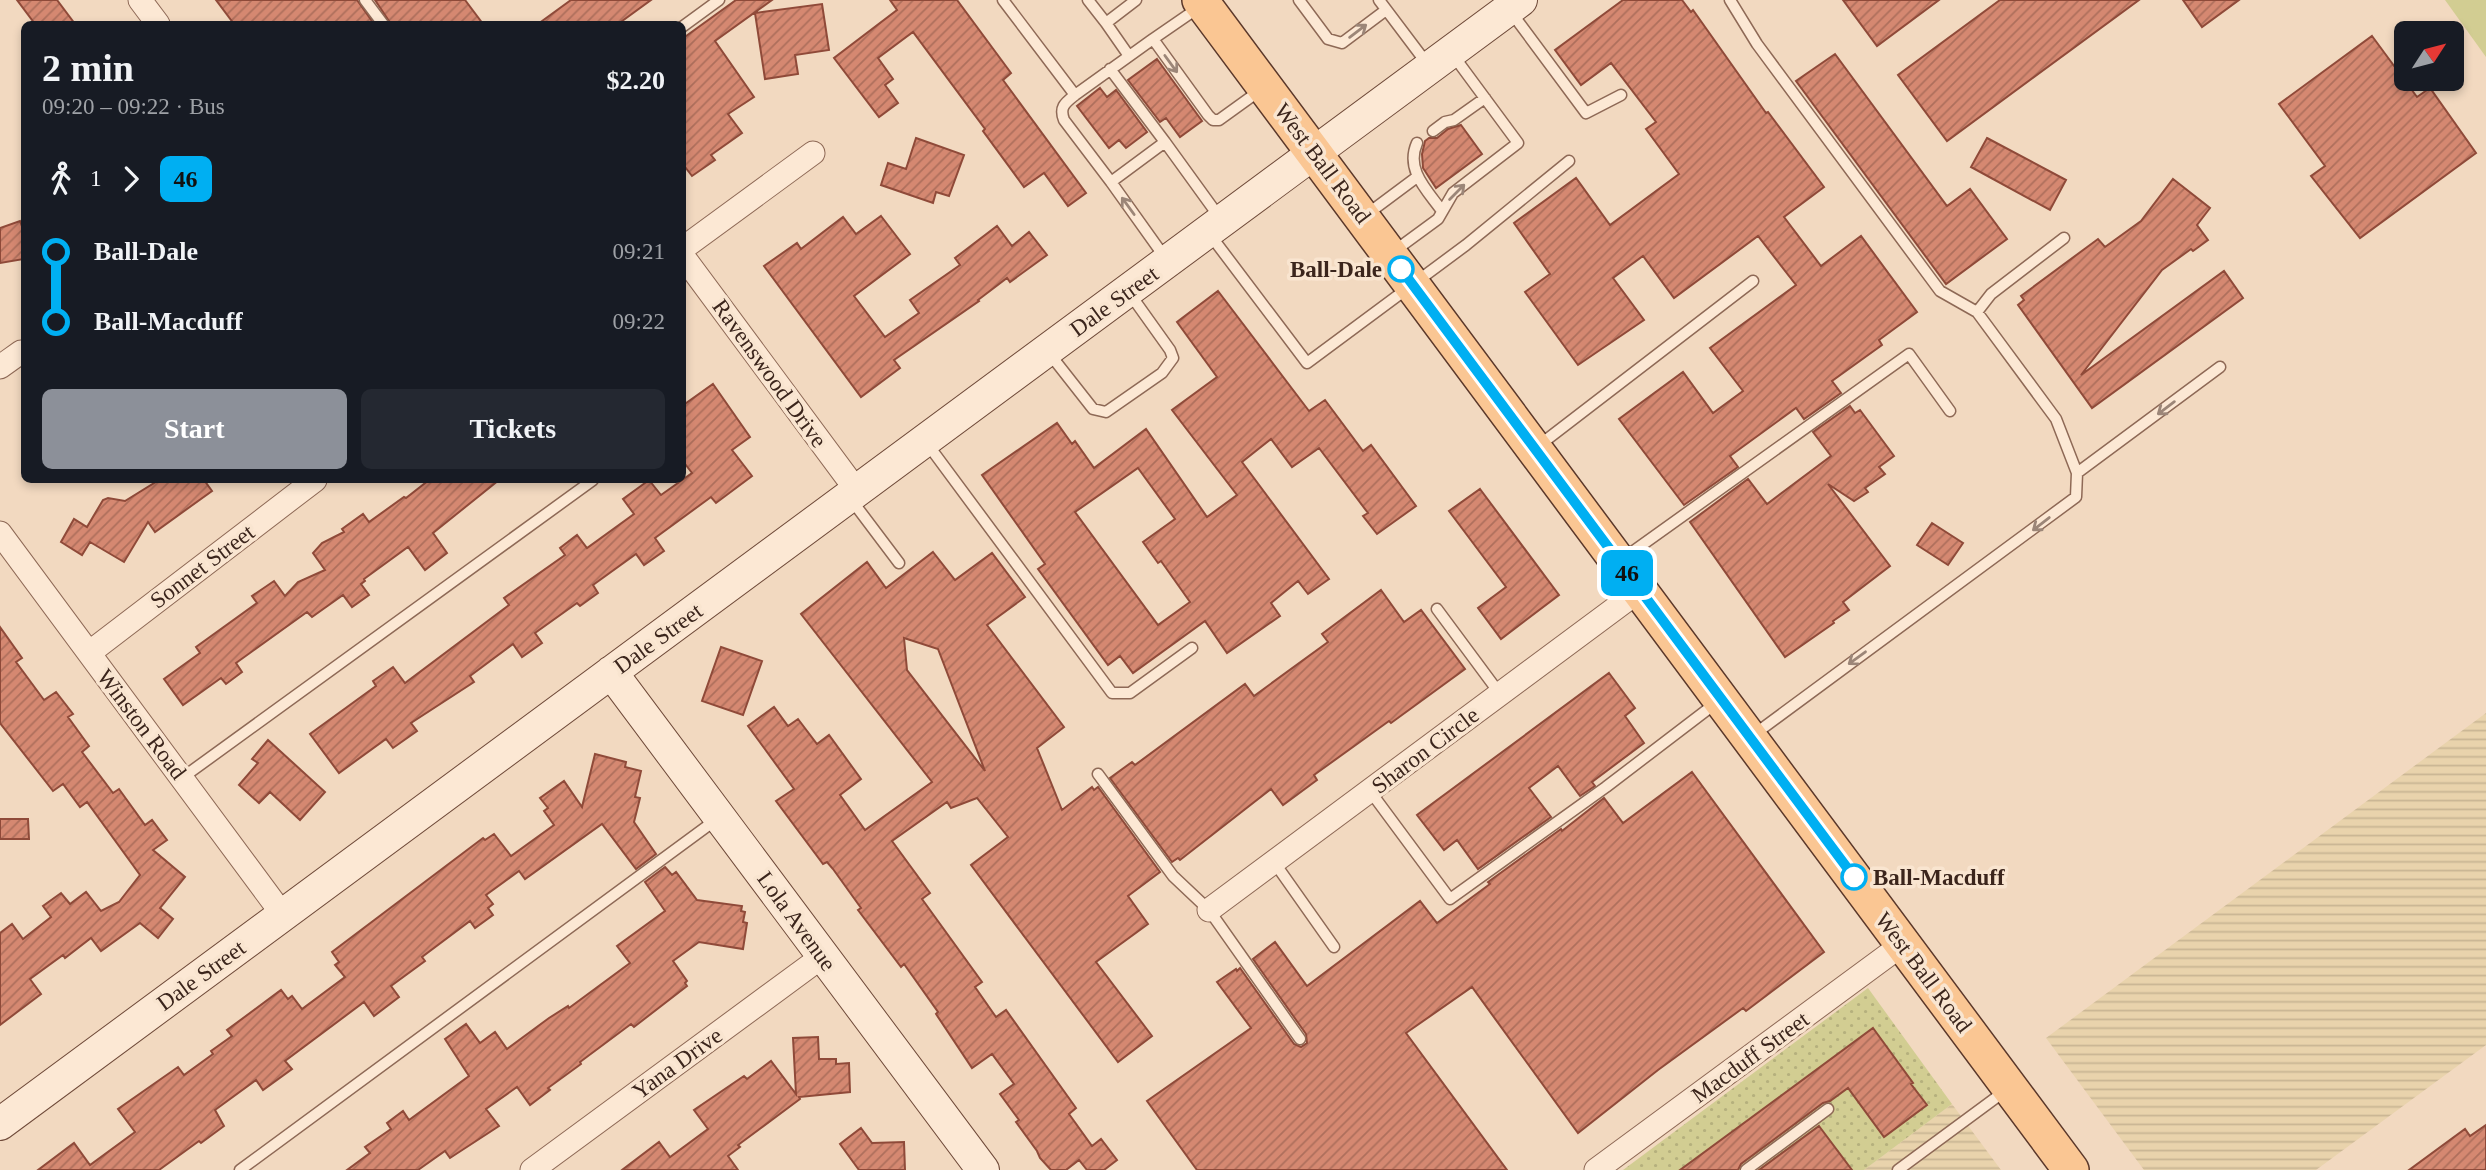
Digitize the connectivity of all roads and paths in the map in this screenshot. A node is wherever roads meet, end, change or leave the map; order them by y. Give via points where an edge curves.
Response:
1 (140, 0) edge
2 (365, 0) edge
3 (719, 0) edge
4 (1003, 0) edge
5 (1088, 0) edge
6 (1136, 0) edge
7 (1299, 0) edge
8 (1379, 0) edge
9 (1730, 0) edge
10 (1202, 2) edge
11 (1508, 7) edge
12 (1386, 10) junction
13 (156, 21) edge
14 (381, 21) edge
15 (1106, 23) junction
16 (686, 24) edge
17 (1153, 39) junction
18 (1129, 56) junction
19 (1440, 60) junction
20 (1110, 69) junction
21 (1265, 87) junction
22 (1075, 95) junction
23 (1621, 95) dead end
24 (1485, 98) junction
25 (1433, 131) dead end
26 (1165, 142) junction
27 (1417, 143) dead end
28 (1315, 152) junction
29 (813, 153) dead end
30 (1569, 161) dead end
31 (1417, 177) junction
32 (1111, 182) junction
33 (1442, 211) junction
34 (1363, 217) junction
35 (1215, 227) junction
36 (2064, 238) dead end
37 (686, 246) edge
38 (1391, 254) junction
39 (686, 261) edge
40 (1168, 261) junction
41 (1753, 281) dead end
42 (1412, 283) junction
43 (1128, 291) junction
44 (1977, 312) junction
45 (1047, 350) junction
46 (21, 352) dead end
47 (0, 367) edge
48 (2221, 367) dead end
49 (1950, 411) dead end
50 (925, 441) junction
51 (1535, 449) junction
52 (2077, 473) junction
53 (311, 483) edge
54 (589, 483) edge
55 (853, 494) junction
56 (0, 533) edge
57 (1619, 562) junction
58 (899, 563) dead end
59 (1640, 590) junction
60 (1437, 609) dead end
61 (1192, 648) dead end
62 (89, 653) junction
63 (611, 672) junction
64 (1500, 694) junction
65 (1721, 699) junction
66 (1750, 738) junction
67 (1098, 774) dead end
68 (182, 778) junction
69 (1370, 791) junction
70 (720, 817) junction
71 (1275, 862) junction
72 (1209, 910) junction
73 (283, 915) junction
74 (1903, 944) junction
75 (1334, 947) dead end
76 (823, 956) junction
77 (1300, 1038) dead end
78 (2010, 1088) junction
79 (1828, 1109) dead end
80 (0, 1124) edge
81 (240, 1170) edge
82 (532, 1170) edge
83 (983, 1170) edge
84 (1596, 1170) edge
85 (1746, 1170) edge
86 (1898, 1170) edge
87 (2071, 1170) edge

1 - 13 street
2 - 14 lane
3 - 16 lane
4 - 22 lane
5 - 15 lane
6 - 15 lane
7 -> 12 lane via 1328,39 1342,43
8 - 12 lane
9 - 44 lane via 1757,44 1940,290
10 - 17 lane
10 - 21 main road, West Ball Road
11 - 19 street, Dale Street
11 - 23 lane via 1586,113
12 - 19 lane
15 - 18 lane
17 - 18 lane
17 -> 21 lane via 1213,120
18 - 20 lane
19 - 24 lane
19 - 28 street, Dale Street
20 - 22 lane
20 - 26 lane
21 - 28 main road, West Ball Road
22 - 32 lane via 1063,105 1064,120
24 - 25 lane
33 -> 24 lane via 1453,193 1518,143
26 - 32 lane
26 - 35 lane
27 - 31 lane via 1411,156
28 - 34 main road, West Ball Road
28 - 35 street, Dale Street
29 - 37 street
30 - 42 lane
31 - 33 lane
31 - 34 lane
40 -> 32 lane
33 - 38 lane via 1438,219
34 - 38 main road, West Ball Road
35 - 40 street, Dale Street
35 - 42 lane via 1307,363
36 - 44 lane via 1991,294
38 - 42 main road, West Ball Road
39 - 55 street, Ravenswood Drive
40 - 43 street, Dale Street
41 - 51 lane
42 - 51 main road, West Ball Road
43 - 45 street, Dale Street
43 - 45 lane via 1170,350 1171,364 1162,373 1106,412 1093,409
44 - 52 lane via 2056,419
45 - 50 street, Dale Street
46 - 47 street
48 -> 52 lane
49 - 57 lane via 1909,354
50 - 55 street, Dale Street
50 - 61 lane via 1112,693 1130,693
51 - 57 main road, West Ball Road
52 -> 66 lane via 2076,497
53 - 62 street, Sonnet Street
54 - 68 lane
55 - 58 lane
55 - 63 street, Dale Street
56 - 62 street, Winston Road
57 - 59 main road, West Ball Road
59 - 64 street, Sharon Circle
59 - 65 main road, West Ball Road
60 - 64 lane
62 - 68 street, Winston Road
63 - 70 street, Lola Avenue
63 - 73 street, Dale Street
64 - 69 street, Sharon Circle
65 - 66 main road, West Ball Road
65 - 69 lane via 1450,899
66 - 74 main road, West Ball Road
67 - 72 lane via 1173,876
68 - 73 street, Winston Road
69 - 71 street, Sharon Circle
70 - 76 street, Lola Avenue
70 - 81 lane
71 - 72 street, Sharon Circle
71 - 75 lane
72 - 77 lane
73 - 80 street, Dale Street
74 - 78 main road, West Ball Road
74 - 84 street, Macduff Street
76 - 82 street, Yana Drive
76 - 83 street, Lola Avenue
78 - 86 lane
78 - 87 main road, West Ball Road
79 - 85 lane

